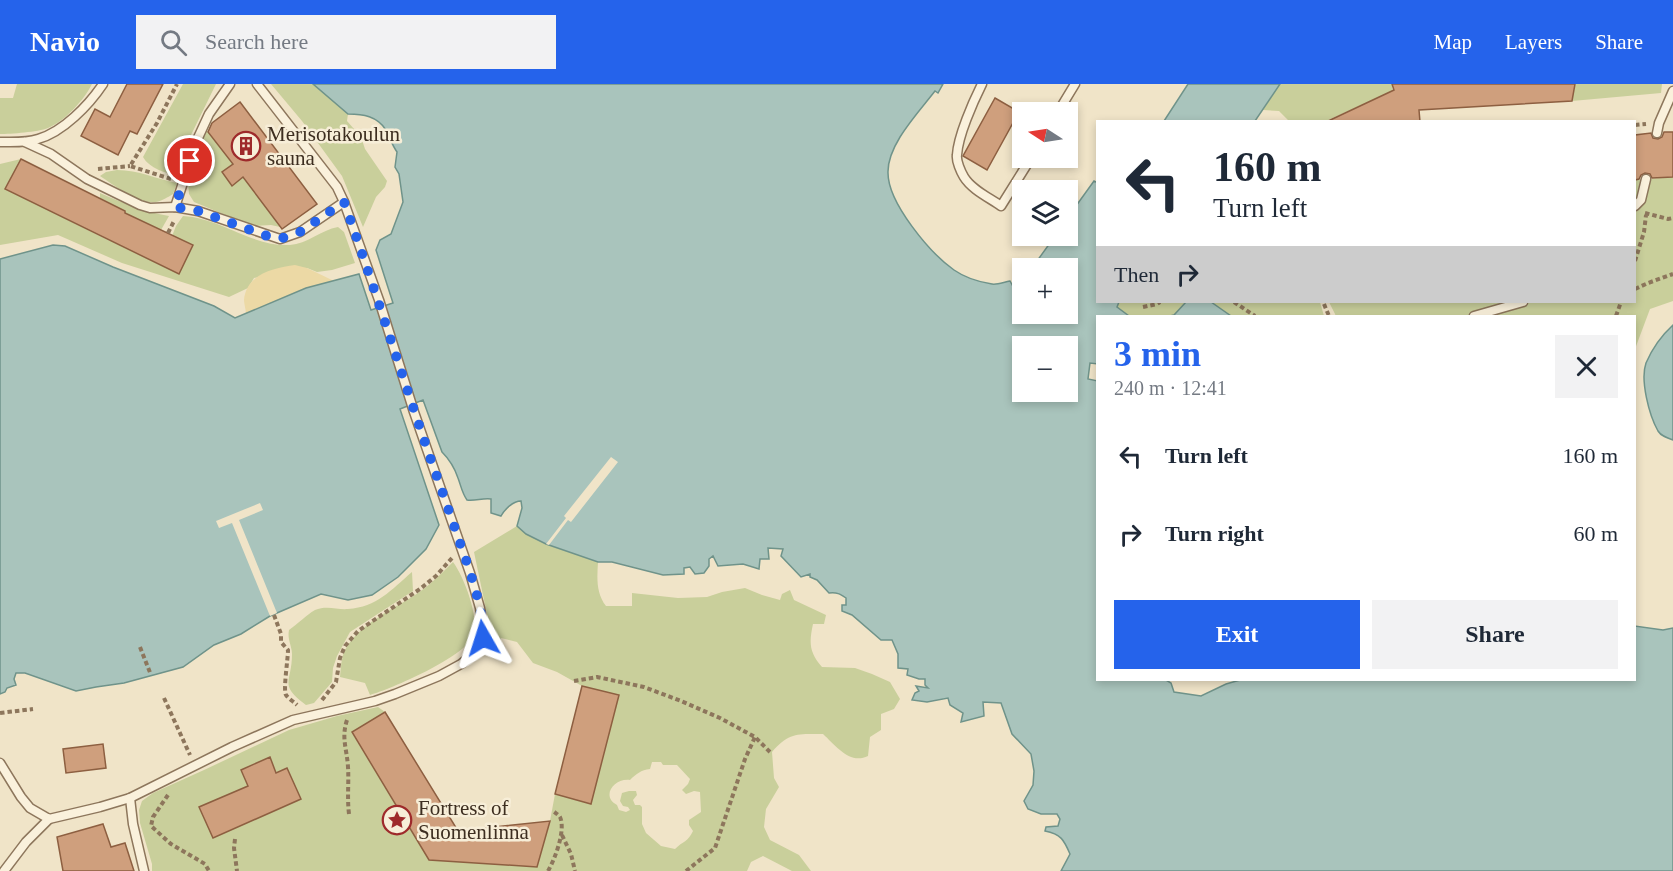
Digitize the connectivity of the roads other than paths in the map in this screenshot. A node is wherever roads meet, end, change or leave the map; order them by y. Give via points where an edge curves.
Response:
1 (103, 84) edge
2 (230, 84) edge
3 (257, 84) edge
4 (982, 84) edge
5 (1075, 84) edge
6 (1673, 92) edge
7 (1064, 102) edge
8 (1657, 133) dead end
9 (0, 142) edge
10 (25, 142) junction
11 (1025, 168) edge
12 (1646, 179) dead end
13 (344, 202) junction
14 (1636, 205) edge
15 (175, 207) junction
16 (1520, 303) edge
17 (1478, 315) edge
18 (0, 763) edge
19 (130, 798) junction
20 (50, 819) junction
21 (4, 871) edge
22 (144, 871) edge

1 - 10 lane via 70,122 40,139
2 - 15 lane via 197,140
3 - 13 lane via 337,187
4 - 11 lane via 956,157 964,177 1001,206
5 - 7 lane
6 - 8 lane
9 - 10 lane
10 - 15 lane via 140,205
12 - 14 lane
13 - 15 lane via 300,232 280,239
13 - 19 lane via 463,550 480,608 483,638 478,650 439,676 375,701 293,720
16 - 17 lane
18 - 20 lane via 21,797
19 - 20 lane
19 - 22 lane
20 - 21 lane

